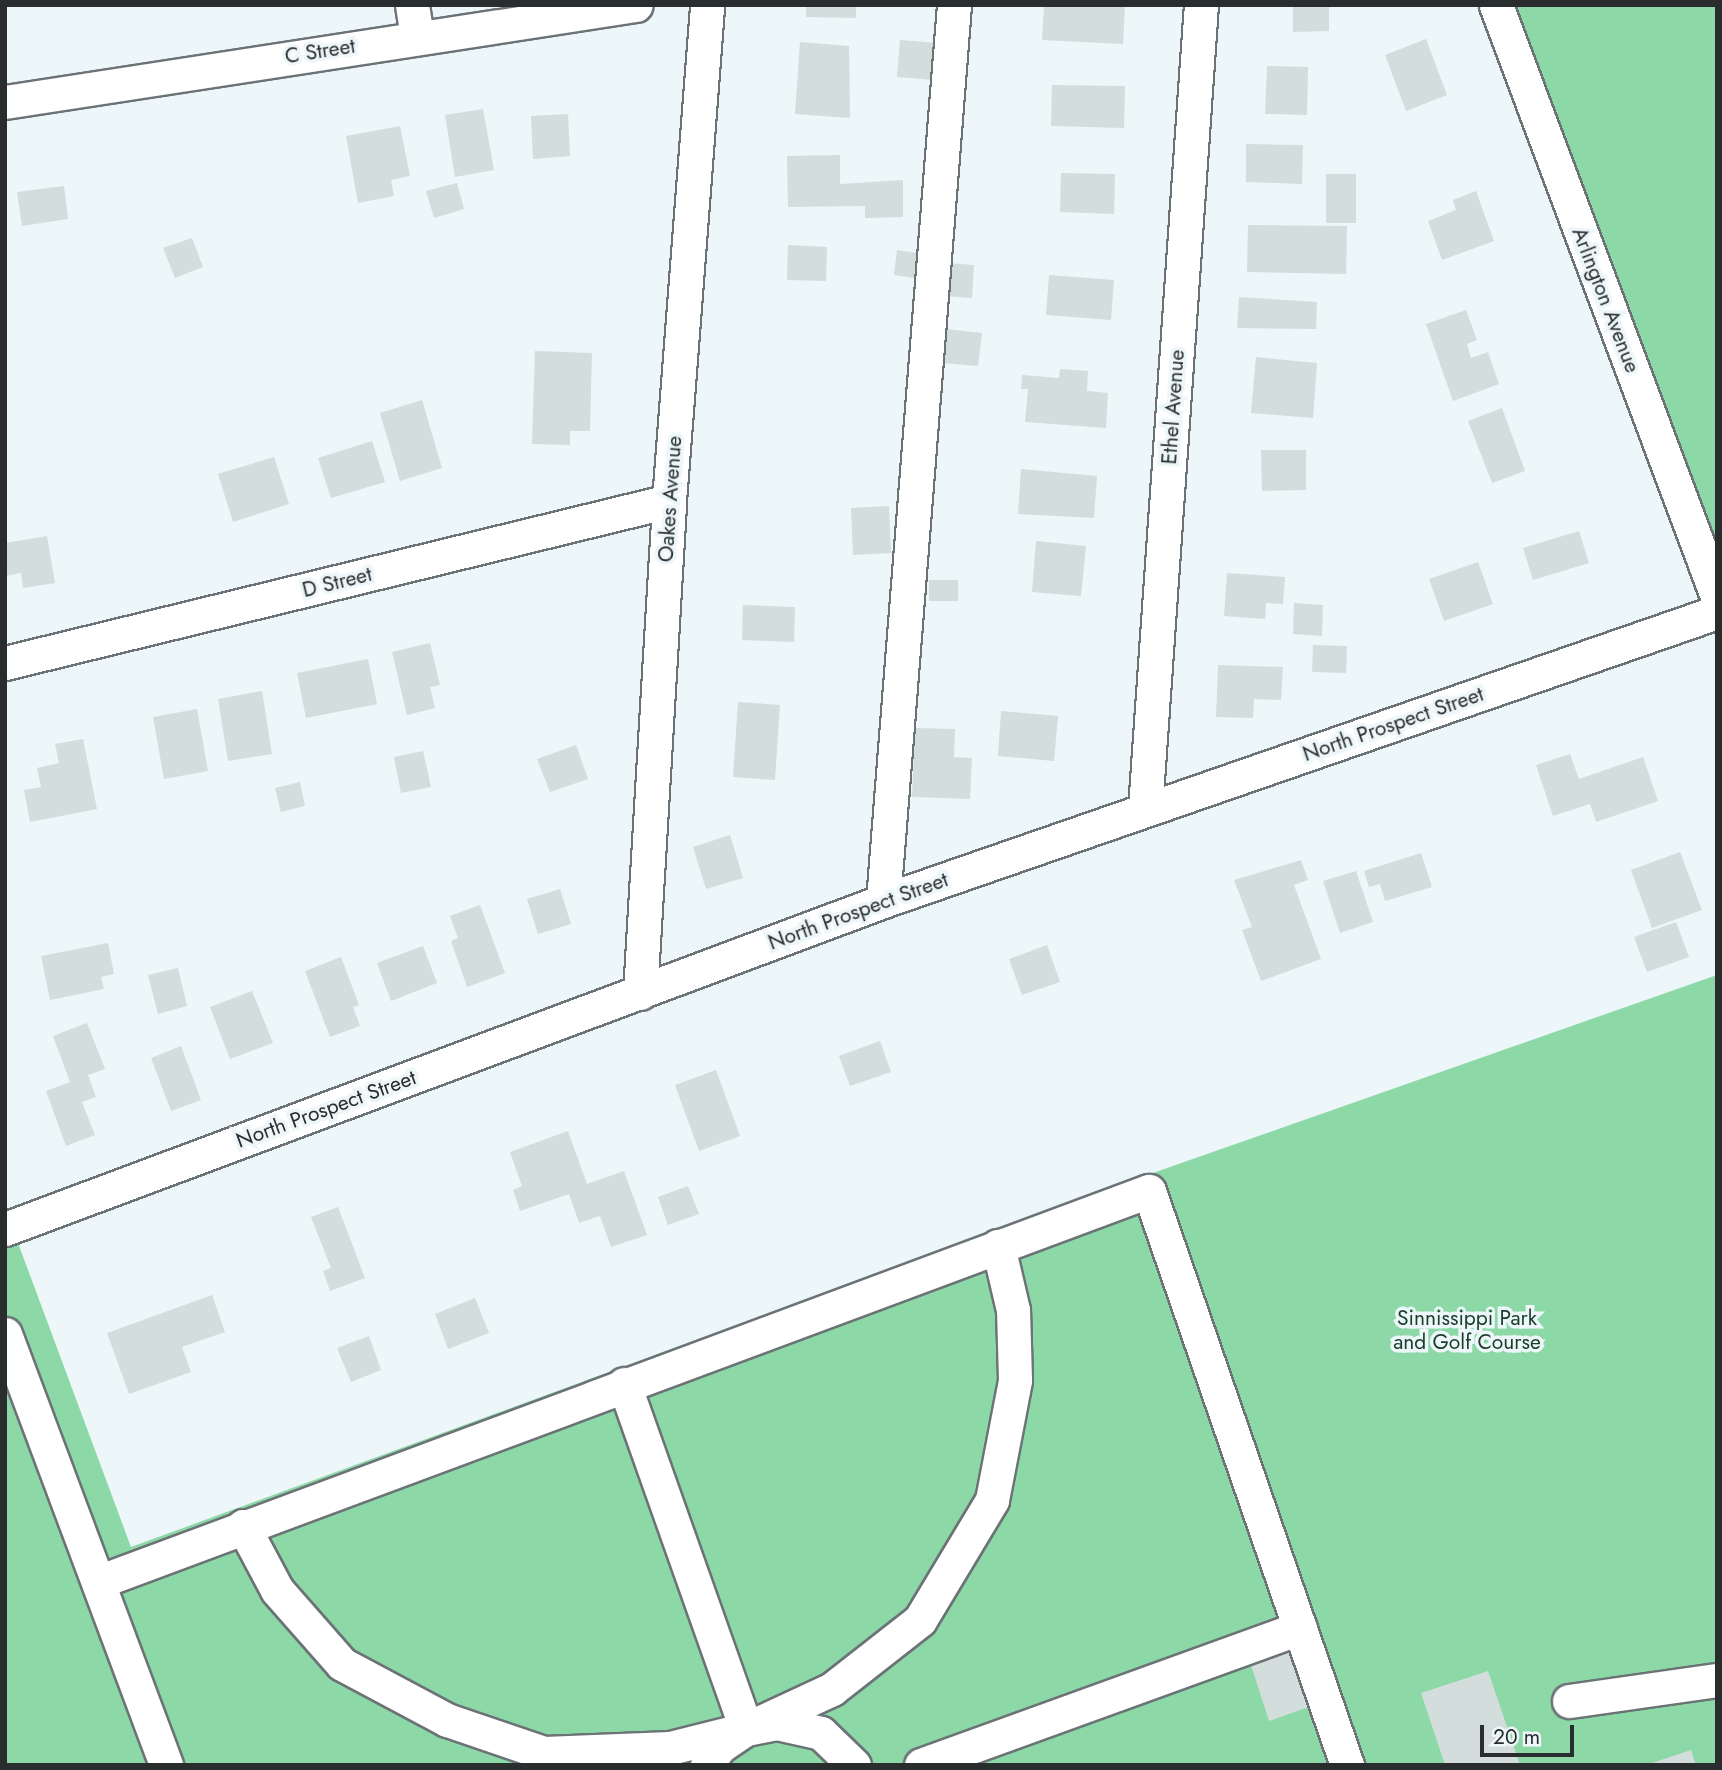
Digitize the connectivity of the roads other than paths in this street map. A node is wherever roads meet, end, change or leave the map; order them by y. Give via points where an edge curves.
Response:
1 (636, 5) edge
2 (707, 5) edge
3 (954, 5) edge
4 (1201, 5) edge
5 (1496, 5) edge
6 (415, 20) edge
7 (5, 102) edge
8 (669, 501) junction
9 (1717, 596) edge
10 (1717, 612) edge
11 (5, 663) edge
12 (1145, 809) junction
13 (883, 901) junction
14 (640, 993) junction
15 (5, 1228) edge
16 (998, 1246) junction
17 (5, 1334) edge
18 (624, 1384) junction
19 (243, 1526) junction
20 (98, 1582) junction
21 (1300, 1628) junction
22 (1717, 1680) edge
23 (1569, 1700) dead end
24 (746, 1729) junction
25 (166, 1765) edge
26 (708, 1765) edge
27 (854, 1765) edge
28 (921, 1765) edge
29 (1347, 1765) edge

1 - 6 street, C Street
2 - 8 street, Oakes Avenue
3 - 13 street
4 - 12 street, Ethel Avenue
5 - 9 street, Arlington Avenue
6 - 7 street, C Street
8 - 11 street, D Street
8 - 14 street, Oakes Avenue
10 - 12 street, North Prospect Street
12 - 13 street, North Prospect Street
13 - 14 street, North Prospect Street
14 - 15 street, North Prospect Street
16 - 18 street
16 - 21 street via 1149,1191
16 - 24 street via 1013,1310 1015,1380 992,1500 920,1620 832,1689
17 - 20 street
18 - 19 street
18 - 24 street
19 - 20 street
19 - 24 street via 277,1590 342,1664 447,1720 544,1753 670,1748
20 - 25 street
21 - 28 street
21 - 29 street
22 - 23 street
24 - 26 street via 719,1747
24 - 27 street via 792,1723 821,1733

